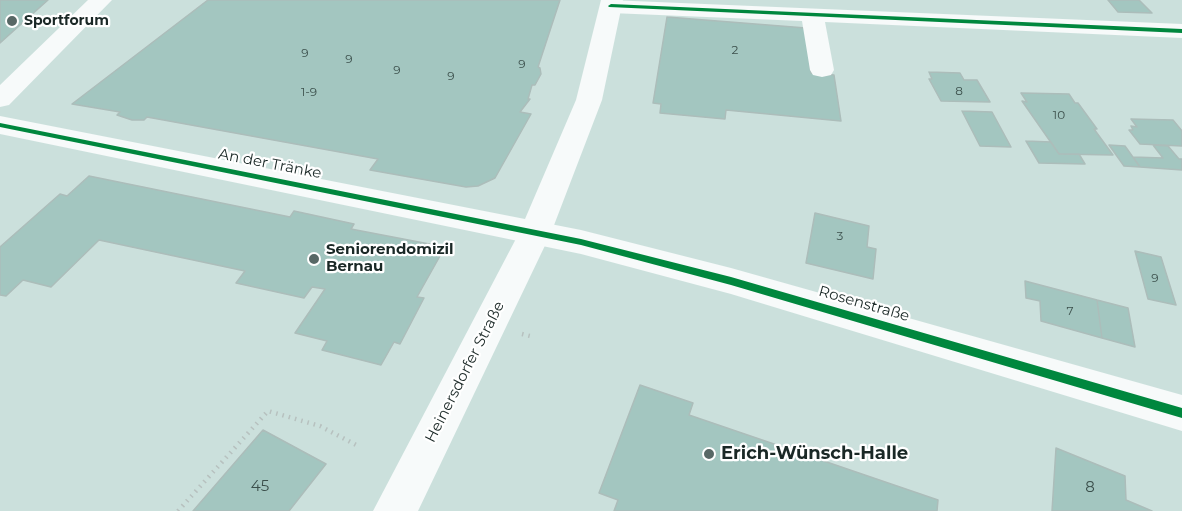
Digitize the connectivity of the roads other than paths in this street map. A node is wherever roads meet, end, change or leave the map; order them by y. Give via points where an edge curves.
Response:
1 (101, 0) edge
2 (611, 3) edge
3 (812, 14) junction
4 (1182, 30) edge
5 (822, 70) dead end
6 (0, 99) edge
7 (3, 129) edge
8 (535, 233) junction
9 (1182, 413) edge
10 (394, 511) edge

1 - 6 street
2 - 3 street
2 - 8 street, Heinersdorfer Straße via 589,100
3 - 4 street
3 - 5 street
7 - 8 street, An der Tränke
8 - 9 street, Rosenstraße via 731,281
8 - 10 street, Heinersdorfer Straße

